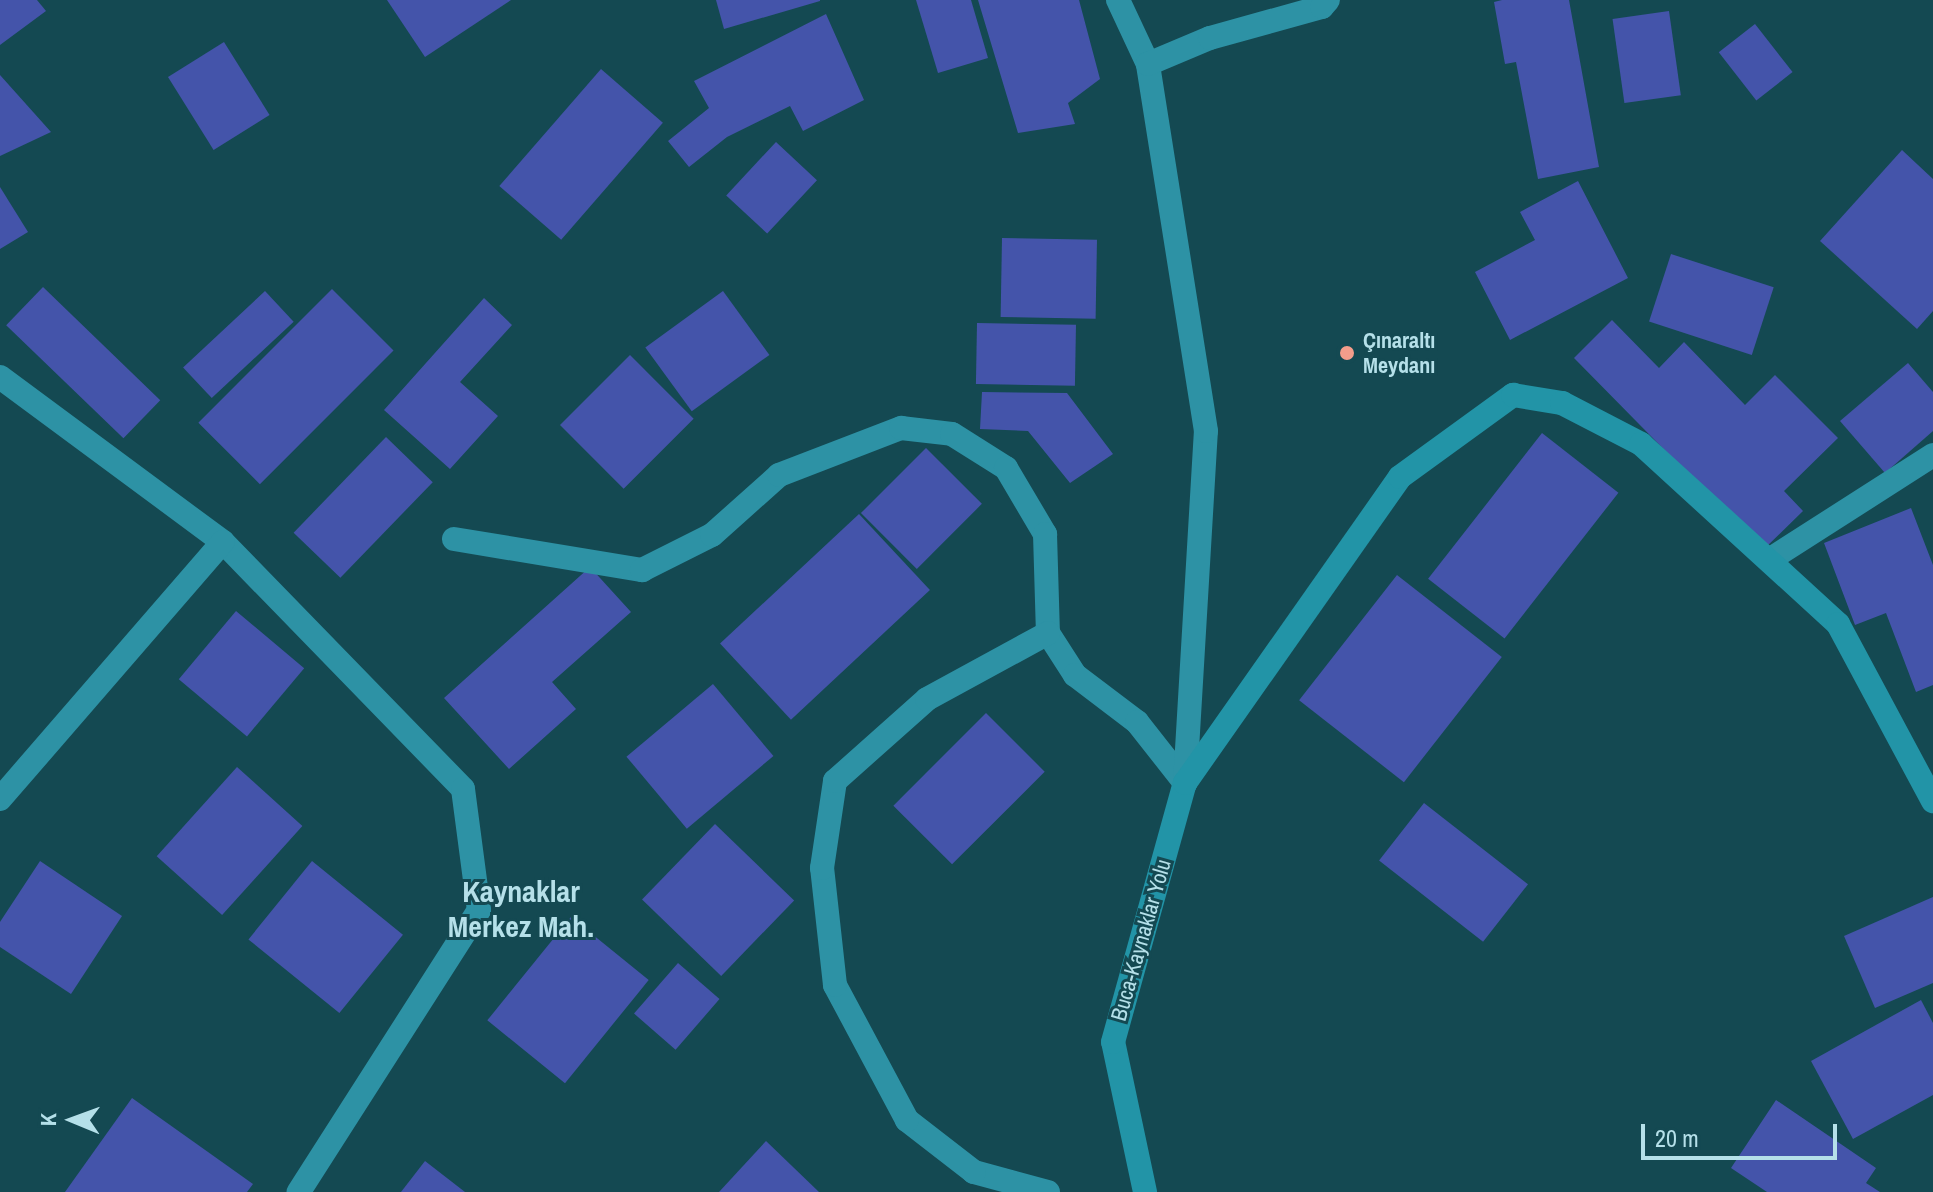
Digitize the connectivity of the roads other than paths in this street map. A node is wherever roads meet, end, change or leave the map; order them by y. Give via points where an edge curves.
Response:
1 (1118, 0) edge
2 (1328, 0) edge
3 (1148, 64) junction
4 (0, 377) edge
5 (1933, 455) edge
6 (454, 539) dead end
7 (223, 542) junction
8 (1769, 560) junction
9 (1048, 633) junction
10 (1185, 783) junction
11 (0, 799) edge
12 (1933, 801) edge
13 (299, 1192) edge
14 (1048, 1192) edge
15 (1145, 1192) edge

1 - 3 street
2 - 3 street
3 - 10 street via 1206,431
4 - 7 street
5 - 8 street
6 - 9 street via 642,570 712,535 779,475 901,428 952,434 1006,468 1045,534
7 - 11 street
7 - 13 street via 463,789 479,910
8 - 10 street, Buca-Kaynaklar Yolu via 1641,444 1562,403 1513,395 1400,477
8 - 12 street, Buca-Kaynaklar Yolu via 1838,624
9 - 10 street via 1075,675 1137,722
9 - 14 street via 927,699 835,781 822,868 835,985 907,1120 974,1172
10 - 15 street, Buca-Kaynaklar Yolu via 1113,1042

